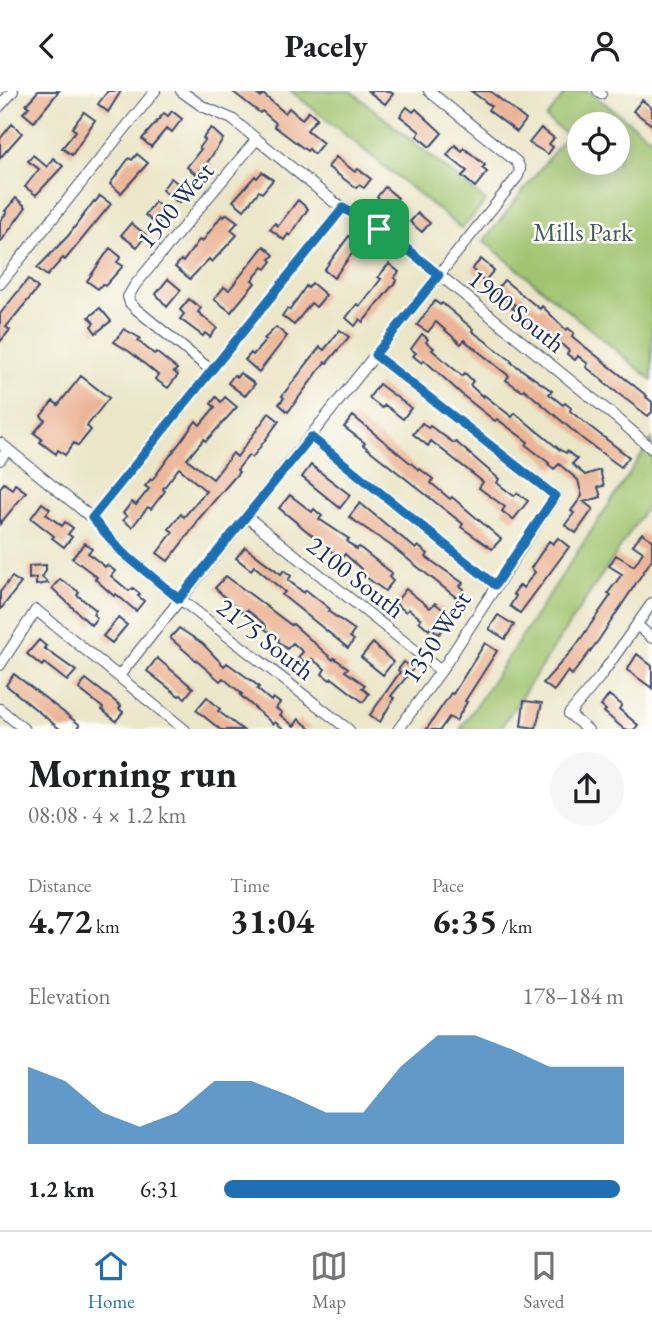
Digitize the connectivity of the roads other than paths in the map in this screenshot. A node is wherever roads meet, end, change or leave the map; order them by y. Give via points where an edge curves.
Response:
1 (13, 91) edge
2 (155, 91) edge
3 (181, 91) edge
4 (429, 91) edge
5 (0, 106) edge
6 (256, 140) junction
7 (343, 208) junction
8 (439, 275) junction
9 (0, 284) edge
10 (375, 355) junction
11 (212, 371) junction
12 (311, 437) junction
13 (4, 446) edge
14 (652, 449) edge
15 (0, 460) edge
16 (246, 516) junction
17 (92, 518) junction
18 (495, 585) junction
19 (179, 599) junction
20 (652, 603) edge
21 (637, 625) junction
22 (652, 638) edge
23 (0, 666) edge
24 (441, 671) junction
25 (119, 676) junction
26 (0, 709) edge
27 (24, 729) edge
28 (184, 729) edge
29 (348, 729) edge
30 (399, 729) edge
31 (587, 729) edge

1 - 5 street
2 - 9 street
3 - 6 street, 1900 South via 232,119
4 - 8 street via 520,169
6 - 7 street, 1900 South
6 - 11 street, 1500 West via 128,299
7 - 8 street, 1900 South via 390,235
7 - 11 street
8 - 10 street
8 - 14 street, 1900 South
10 - 12 street
10 - 18 street, 1350 West via 555,496
11 - 17 street
12 - 16 street
12 - 18 street
13 - 15 street
13 - 17 street, 2175 South
16 - 19 street
16 - 24 street, 2100 South
17 - 19 street, 2175 South via 122,552
18 - 24 street, 1350 West
19 - 25 street
19 - 29 street, 2175 South
20 - 21 street
21 - 22 street
21 - 31 street via 569,714
23 - 25 street via 36,610
24 - 30 street, 1350 West
25 - 28 street
26 - 27 street

